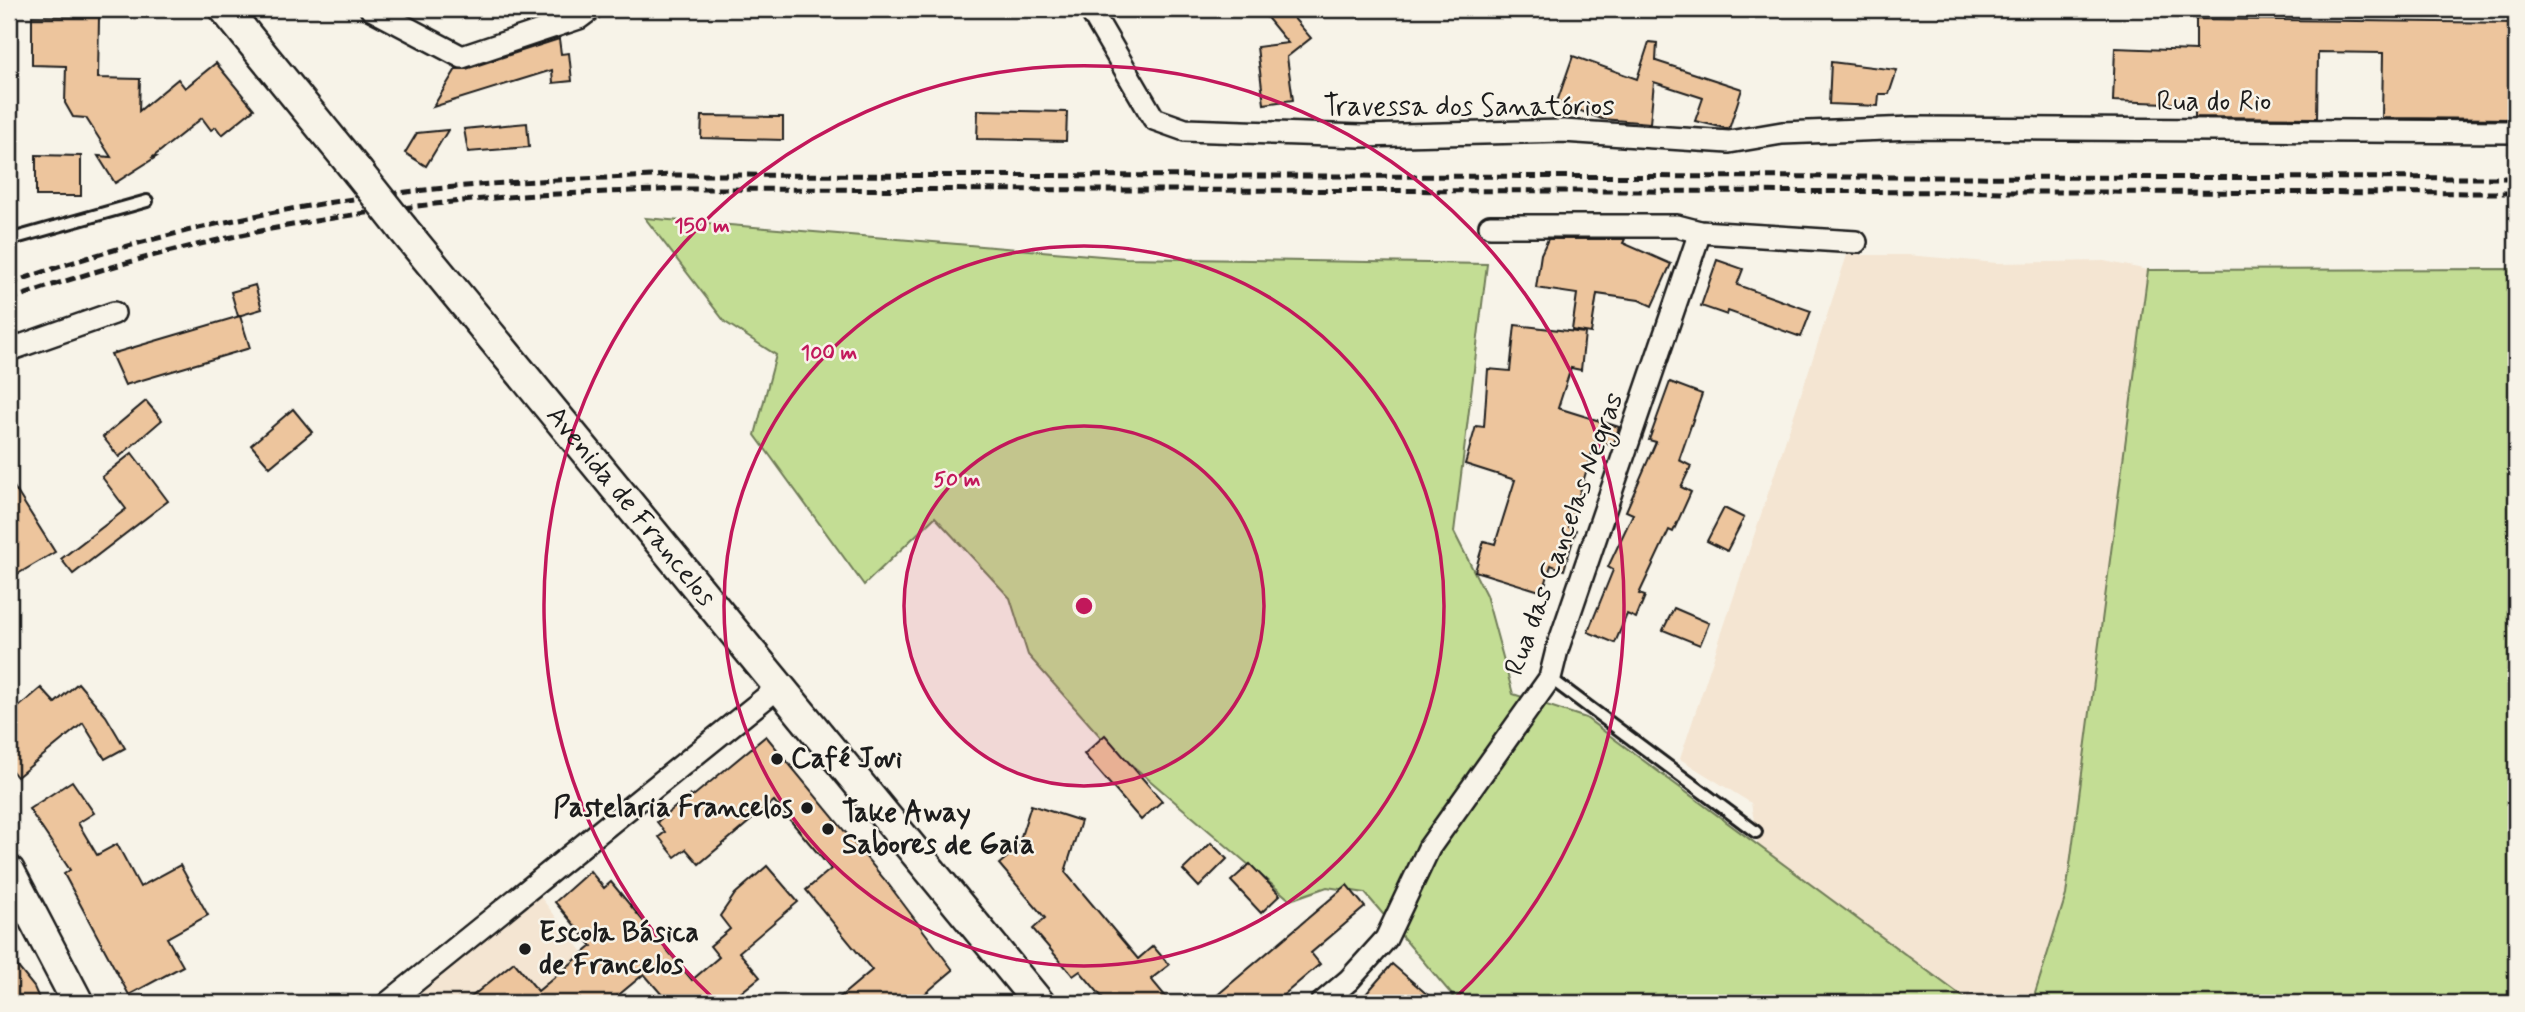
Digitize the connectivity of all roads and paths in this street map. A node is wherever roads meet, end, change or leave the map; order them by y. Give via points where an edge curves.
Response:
1 (225, 9) edge
2 (371, 9) edge
3 (591, 9) edge
4 (1090, 9) edge
5 (1912, 128) joint
6 (2516, 132) edge
7 (147, 201) dead end
8 (1490, 226) dead end
9 (1700, 232) junction
10 (9, 237) edge
11 (1856, 242) dead end
12 (114, 313) dead end
13 (9, 350) edge
14 (1550, 678) junction
15 (780, 686) junction
16 (1756, 832) dead end
17 (9, 871) edge
18 (78, 1003) edge
19 (388, 1003) edge
20 (1039, 1003) edge
21 (1322, 1003) edge

1 - 15 main road, Avenida de Francelos, bridge
2 - 3 street via 462,57 579,18
4 - 5 street, Travessa dos Sanatórios via 1154,119 1185,130 1361,136 1563,131 1729,142 1782,133
5 - 6 street, Rua do Rio
7 - 10 lane
8 - 9 street via 1677,226
9 - 11 street
9 - 14 street, Rua das Cancelas Negras
12 - 13 street
14 - 16 lane
14 - 21 street, Rua das Cancelas Negras via 1429,848 1386,939
15 - 19 street
15 - 20 main road, Avenida de Francelos
17 - 18 main road

